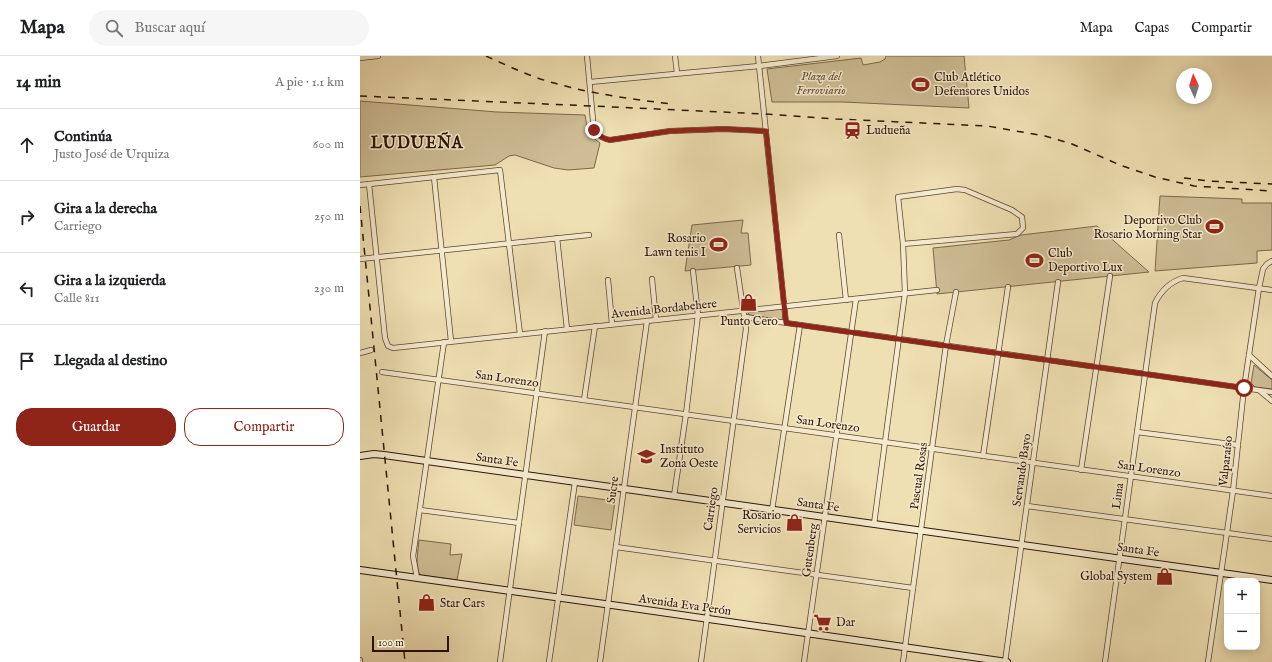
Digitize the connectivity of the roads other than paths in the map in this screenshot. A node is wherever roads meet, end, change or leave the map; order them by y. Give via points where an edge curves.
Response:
1 (378, 56) edge
2 (587, 56) edge
3 (675, 56) edge
4 (758, 56) edge
5 (837, 56) edge
6 (360, 58) edge
7 (759, 66) junction
8 (677, 73) junction
9 (590, 82) junction
10 (766, 131) junction
11 (434, 177) junction
12 (369, 184) junction
13 (360, 185) edge
14 (589, 235) dead end
15 (839, 235) dead end
16 (557, 238) junction
17 (509, 243) junction
18 (903, 244) junction
19 (441, 250) junction
20 (377, 257) junction
21 (360, 259) edge
22 (1270, 262) edge
23 (737, 268) dead end
24 (693, 271) dead end
25 (1110, 276) dead end
26 (652, 278) dead end
27 (608, 280) dead end
28 (1058, 282) dead end
29 (1008, 287) dead end
30 (1259, 288) junction
31 (937, 290) dead end
32 (1272, 290) edge
33 (956, 292) dead end
34 (905, 294) junction
35 (856, 299) junction
36 (846, 300) junction
37 (785, 306) junction
38 (743, 310) junction
39 (698, 315) junction
40 (745, 317) junction
41 (656, 320) junction
42 (647, 321) junction
43 (786, 323) junction
44 (612, 324) junction
45 (800, 325) junction
46 (595, 326) junction
47 (567, 329) junction
48 (546, 331) junction
49 (851, 332) junction
50 (520, 334) junction
51 (898, 339) junction
52 (450, 341) junction
53 (444, 342) junction
54 (946, 346) junction
55 (371, 350) dead end
56 (360, 353) edge
57 (997, 353) junction
58 (1249, 355) junction
59 (1047, 360) junction
60 (1097, 367) junction
61 (382, 372) dead end
62 (1146, 374) junction
63 (1272, 376) edge
64 (439, 380) junction
65 (1244, 388) junction
66 (1259, 390) junction
67 (1272, 392) edge
68 (537, 394) junction
69 (584, 400) junction
70 (1272, 401) edge
71 (635, 407) junction
72 (686, 414) junction
73 (733, 421) junction
74 (784, 428) junction
75 (1138, 432) junction
76 (837, 436) junction
77 (885, 442) junction
78 (1238, 445) junction
79 (932, 449) junction
80 (360, 456) edge
81 (983, 456) junction
82 (427, 461) junction
83 (1033, 463) junction
84 (1081, 470) junction
85 (526, 475) junction
86 (1131, 477) junction
87 (575, 482) junction
88 (624, 489) junction
89 (1233, 491) junction
90 (674, 496) junction
91 (1272, 496) edge
92 (722, 503) junction
93 (1027, 506) junction
94 (420, 510) junction
95 (772, 510) junction
96 (825, 517) junction
97 (1125, 519) junction
98 (519, 523) junction
99 (874, 524) junction
100 (921, 531) junction
101 (1227, 533) junction
102 (1272, 539) edge
103 (1021, 545) junction
104 (616, 547) junction
105 (1120, 559) junction
106 (714, 561) junction
107 (360, 570) edge
108 (1222, 573) junction
109 (817, 576) junction
110 (417, 578) junction
111 (1272, 580) edge
112 (913, 588) junction
113 (510, 592) junction
114 (558, 598) junction
115 (608, 606) junction
116 (706, 620) junction
117 (808, 633) junction
118 (905, 648) junction
119 (500, 662) edge
120 (549, 662) edge
121 (600, 662) edge
122 (701, 662) edge
123 (804, 662) edge
124 (903, 662) edge
125 (1006, 662) edge
126 (1105, 662) edge
127 (1208, 662) edge

1 - 6 street
2 - 9 street
3 - 8 street
4 - 7 street
5 - 7 street
7 - 8 street
7 - 10 street
8 - 9 street
9 - 10 street via 594,130 604,139 670,131
10 - 37 street
11 - 12 street
11 - 17 street via 500,170
11 - 19 street
12 - 13 street
12 - 20 street
14 - 16 street
15 - 36 street
16 - 17 street
16 - 47 street
17 - 19 street
17 - 50 street
18 - 18 street via 1017,234 1023,228 1022,217 1012,210 965,190 898,197
18 - 34 street
19 - 20 street
19 - 52 street
20 - 21 street
20 - 53 street, Avenida Bordabehere via 388,346 393,348
22 - 30 street, Valparaíso via 1262,269
23 - 38 street, Carriego
24 - 39 street
25 - 60 street
26 - 41 street
27 - 44 street
28 - 59 street, Servando Bayo
29 - 57 street
30 - 32 street
30 - 58 street, Valparaíso
30 - 62 street, Lima via 1184,278 1175,280 1155,303
31 - 34 street, Avenida Bordabehere
33 - 54 street, Pascual Rosas
34 - 35 street, Avenida Bordabehere
34 - 51 street
35 - 36 street, Avenida Bordabehere
35 - 49 street, Gutenberg
36 - 37 street, Avenida Bordabehere
37 - 38 street, Avenida Bordabehere
37 - 43 street
38 - 39 street, Avenida Bordabehere
38 - 40 street, Carriego
39 - 41 street, Avenida Bordabehere
39 - 72 street
40 - 43 street
40 - 73 street, Carriego via 746,329
41 - 42 street, Avenida Bordabehere
42 - 44 street, Avenida Bordabehere
42 - 71 street, Sucre
43 - 45 street
44 - 46 street, Avenida Bordabehere
45 - 49 street
45 - 74 street
46 - 47 street, Avenida Bordabehere
46 - 69 street
47 - 48 street, Avenida Bordabehere
48 - 50 street, Avenida Bordabehere
48 - 68 street
49 - 51 street
49 - 76 street, Gutenberg
50 - 52 street, Avenida Bordabehere
51 - 54 street
51 - 77 street
52 - 53 street, Avenida Bordabehere
53 - 64 street
54 - 57 street
54 - 79 street, Pascual Rosas
55 - 56 street
57 - 59 street
57 - 81 street
58 - 63 street
58 - 65 street, Valparaíso
59 - 60 street
59 - 83 street, Servando Bayo
60 - 62 street
60 - 84 street
61 - 64 street, San Lorenzo
62 - 65 street
62 - 75 street, Lima
64 - 68 street, San Lorenzo
64 - 82 street
65 - 66 street
65 - 78 street, Valparaíso
66 - 67 street
66 - 70 street
68 - 69 street, San Lorenzo
68 - 85 street
69 - 71 street, San Lorenzo
71 - 72 street, San Lorenzo
71 - 88 street, Sucre
72 - 73 street, San Lorenzo
72 - 90 street
73 - 74 street, San Lorenzo
73 - 92 street, Carriego
74 - 76 street, San Lorenzo
74 - 95 street
75 - 78 street
75 - 86 street, Lima
76 - 77 street, San Lorenzo
76 - 96 street, Gutenberg
77 - 79 street, San Lorenzo
77 - 99 street
78 - 89 street, Valparaíso
79 - 81 street, San Lorenzo
79 - 100 street, Pascual Rosas
80 - 82 main road, Santa Fe via 381,455
81 - 83 street, San Lorenzo
82 - 85 main road, Santa Fe
82 - 94 street
83 - 84 street, San Lorenzo
83 - 93 street, Servando Bayo
84 - 86 street, San Lorenzo
85 - 87 main road, Santa Fe
85 - 98 street
86 - 89 street, San Lorenzo
86 - 97 street, Lima
87 - 88 main road, Santa Fe
87 - 114 street
88 - 90 main road, Santa Fe
88 - 104 street, Sucre
89 - 91 street, San Lorenzo
89 - 101 street, Valparaíso
90 - 92 main road, Santa Fe
92 - 95 main road, Santa Fe
92 - 106 street, Carriego
93 - 97 street
93 - 103 street, Servando Bayo
94 - 98 street
94 - 110 street via 413,556
95 - 96 main road, Santa Fe
96 - 99 main road, Santa Fe
96 - 109 street, Gutenberg
97 - 101 street
97 - 105 street, Lima
98 - 113 street
99 - 100 main road, Santa Fe
100 - 103 main road, Santa Fe
100 - 112 street, Pascual Rosas
101 - 102 street
101 - 108 street, Valparaíso
103 - 105 main road, Santa Fe
103 - 125 street, Servando Bayo
104 - 106 street
104 - 115 street, Sucre
105 - 108 main road, Santa Fe
105 - 126 street, Lima
106 - 109 street
106 - 116 street, Carriego
107 - 110 main road, Avenida Eva Perón
108 - 111 main road, Santa Fe
108 - 127 street, Valparaíso
109 - 112 street
109 - 117 street, Gutenberg
110 - 113 main road, Avenida Eva Perón
112 - 118 street, Pascual Rosas
113 - 114 main road, Avenida Eva Perón
113 - 119 street
114 - 115 main road, Avenida Eva Perón
114 - 120 street
115 - 116 main road, Avenida Eva Perón
115 - 121 street, Sucre
116 - 117 main road, Avenida Eva Perón
116 - 122 street, Carriego
117 - 118 main road, Avenida Eva Perón
117 - 123 street, Gutenberg
118 - 124 street, Pascual Rosas
118 - 125 main road, Avenida Eva Perón

